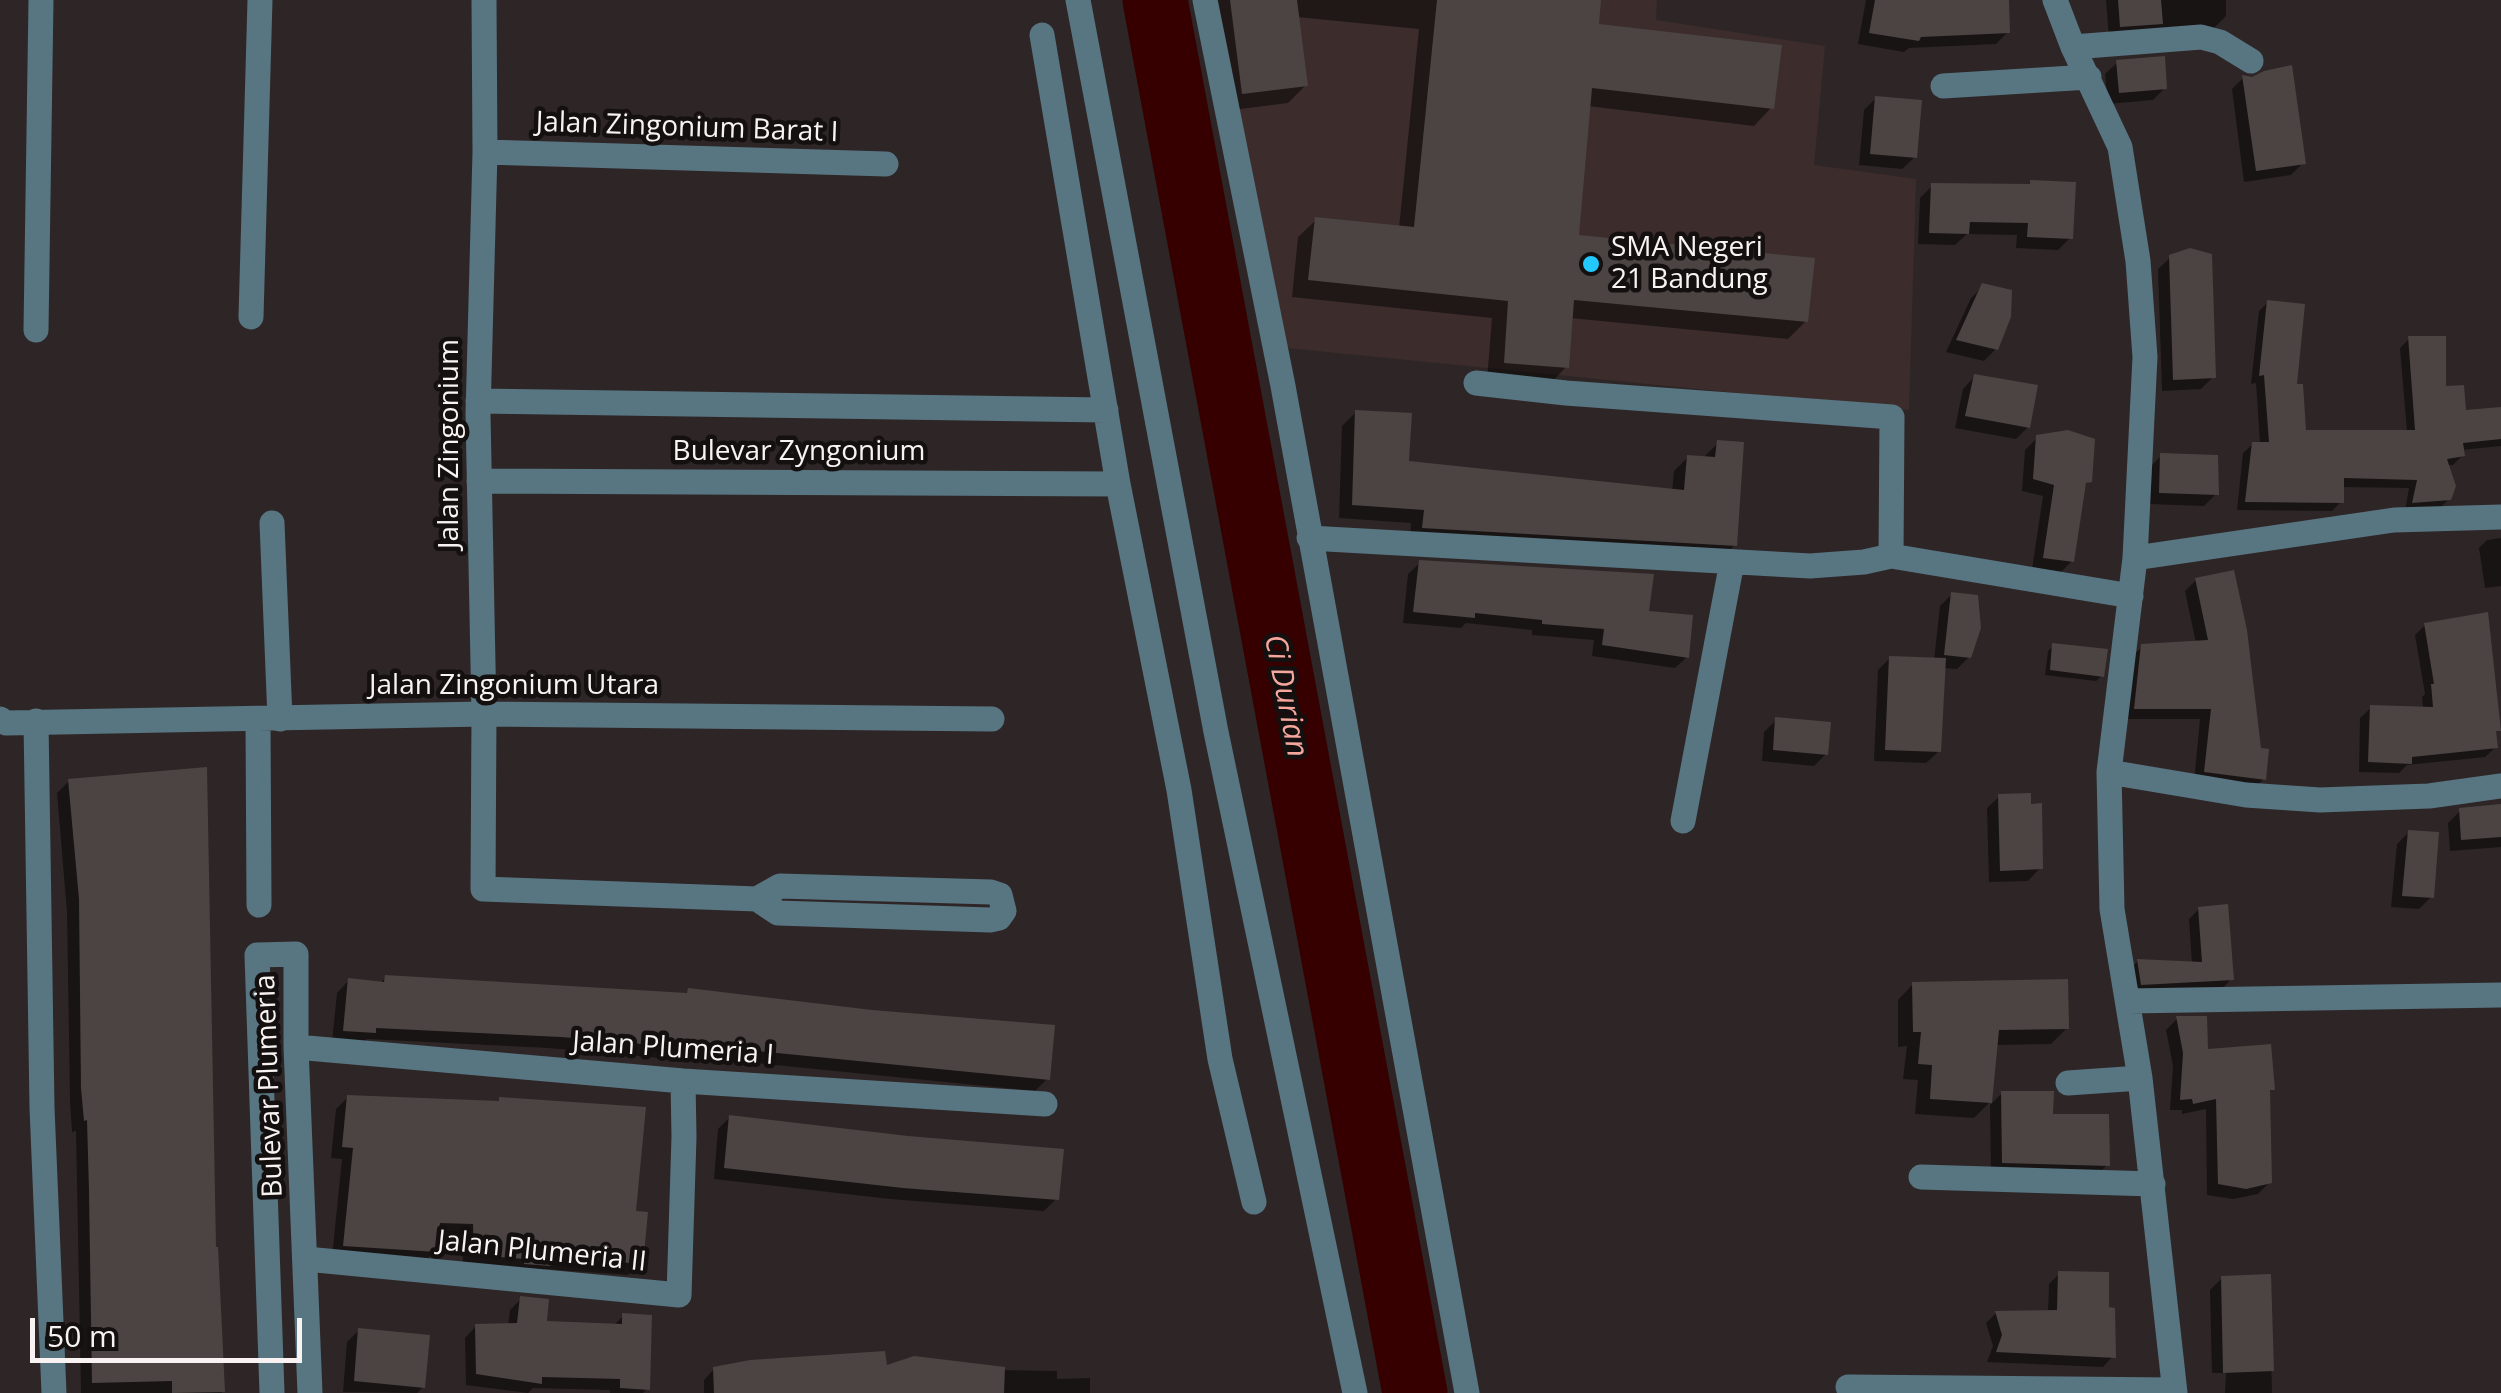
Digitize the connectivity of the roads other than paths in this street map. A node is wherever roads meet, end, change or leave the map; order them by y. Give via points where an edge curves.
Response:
1 (41, 0) edge
2 (260, 0) edge
3 (484, 0) edge
4 (1078, 0) edge
5 (1205, 0) edge
6 (2055, 0) edge
7 (1042, 35) dead end
8 (2073, 47) junction
9 (2251, 61) dead end
10 (2089, 77) junction
11 (1943, 86) dead end
12 (485, 152) junction
13 (886, 164) dead end
14 (251, 317) dead end
15 (36, 330) dead end
16 (1476, 382) dead end
17 (478, 407) junction
18 (1106, 410) junction
19 (479, 481) junction
20 (1118, 484) junction
21 (2501, 516) edge
22 (272, 522) dead end
23 (1309, 538) junction
24 (1891, 556) junction
25 (2135, 558) junction
26 (1732, 562) junction
27 (2131, 596) junction
28 (484, 714) junction
29 (269, 719) junction
30 (992, 719) dead end
31 (0, 720) edge
32 (36, 721) junction
33 (2109, 772) junction
34 (2501, 786) edge
35 (1683, 820) dead end
36 (757, 898) junction
37 (259, 906) dead end
38 (2501, 995) edge
39 (2128, 1001) junction
40 (296, 1047) junction
41 (2140, 1078) junction
42 (682, 1081) junction
43 (2068, 1083) dead end
44 (1045, 1104) dead end
45 (1921, 1176) dead end
46 (2153, 1184) junction
47 (1254, 1202) dead end
48 (306, 1259) junction
49 (1848, 1387) dead end
50 (2174, 1391) edge
51 (54, 1393) edge
52 (272, 1393) edge
53 (310, 1393) edge
54 (1355, 1393) edge
55 (1468, 1393) edge

1 - 15 street
2 - 14 street
3 - 12 street, Jalan Zingonium
4 - 54 street via 1216,732
5 - 23 street
6 - 8 street
7 - 18 street
8 - 9 street via 2201,37
8 - 10 street
10 - 11 street
10 - 25 street via 2120,147 2138,262 2145,357
12 - 13 street, Jalan Zingonium Barat I
12 - 17 street, Jalan Zingonium
16 - 24 street via 1892,417
17 - 18 street, Bulevar Zyngonium
17 - 19 street, Jalan Zingonium
18 - 20 street
19 - 20 street, Bulevar Zyngonium
19 - 28 street, Jalan Zingonium
20 - 47 street via 1179,790 1220,1058
21 - 25 street via 2406,520
22 - 29 street
23 - 26 street
23 - 55 street
24 - 26 street via 1836,566
24 - 27 street
25 - 27 street
26 - 35 street
27 - 33 street
28 - 29 street, Jalan Zingonium Utara
28 - 30 street, Jalan Zingonium Utara
28 - 36 street, Jalan Zingonium via 483,888
29 - 32 street, Jalan Zingonium Utara
29 - 37 street
31 - 32 street, Jalan Zingonium Utara
32 - 51 street
33 - 34 street via 2320,800
33 - 39 street via 2112,909
36 - 36 street via 780,886 991,892 1000,895 1004,911 990,920 778,913
38 - 39 street
39 - 41 street
40 - 42 street, Jalan Plumeria I
40 - 48 street, Bulevar Plumeria
40 - 52 street, Bulevar Plumeria via 296,954 258,955
41 - 43 street
41 - 46 street
42 - 44 street, Jalan Plumeria I
42 - 48 street, Jalan Plumeria II via 679,1296
45 - 46 street
46 - 50 street
48 - 53 street, Bulevar Plumeria
49 - 50 street

